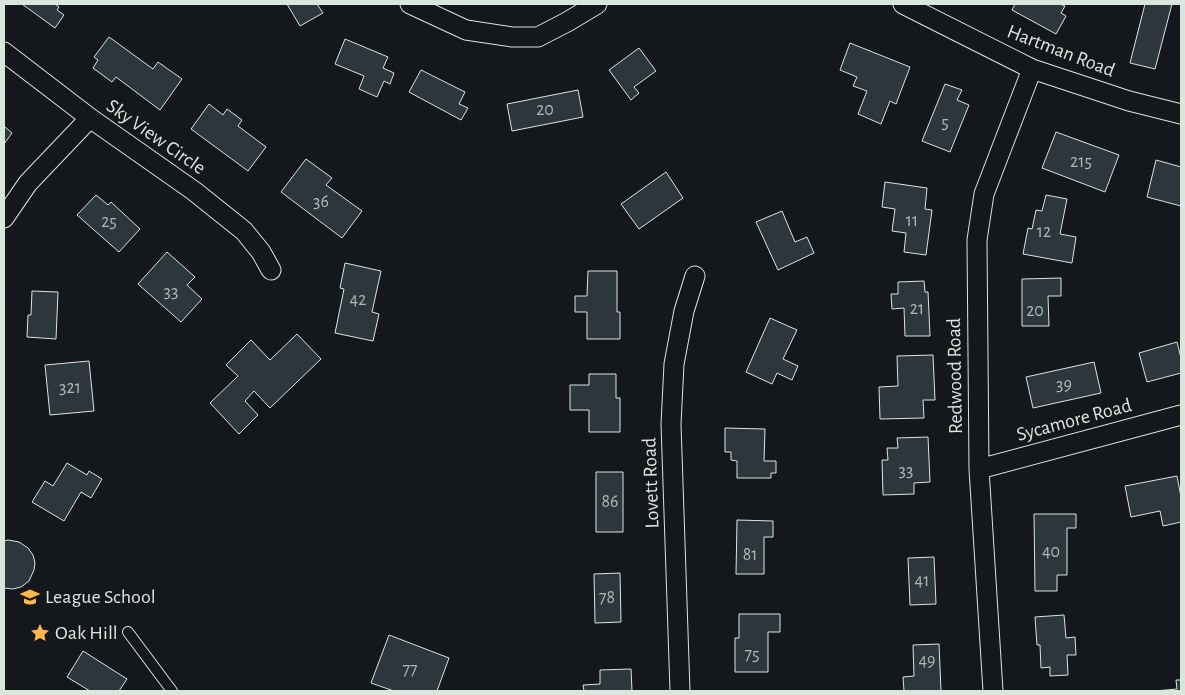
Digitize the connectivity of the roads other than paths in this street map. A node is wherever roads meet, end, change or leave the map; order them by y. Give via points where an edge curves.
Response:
1 (410, 4) edge
2 (597, 4) edge
3 (903, 4) edge
4 (4, 52) edge
5 (1032, 68) junction
6 (1181, 114) edge
7 (90, 118) junction
8 (4, 218) edge
9 (271, 270) dead end
10 (695, 276) dead end
11 (1181, 415) edge
12 (979, 469) junction
13 (128, 632) dead end
14 (172, 691) edge
15 (680, 691) edge
16 (993, 691) edge

1 - 2 street via 466,30 512,37 538,37
3 - 5 street, Hartman Road
4 - 7 street, Sky View Circle
5 - 6 street, Hartman Road via 1129,102
5 - 12 street, Redwood Road via 984,194 977,240
7 - 8 street via 28,183
7 - 9 street, Sky View Circle via 194,191 244,231
10 - 15 street, Lovett Road via 684,311 674,364 671,424
11 - 12 street, Sycamore Road
12 - 16 street, Redwood Road
13 - 14 lane

